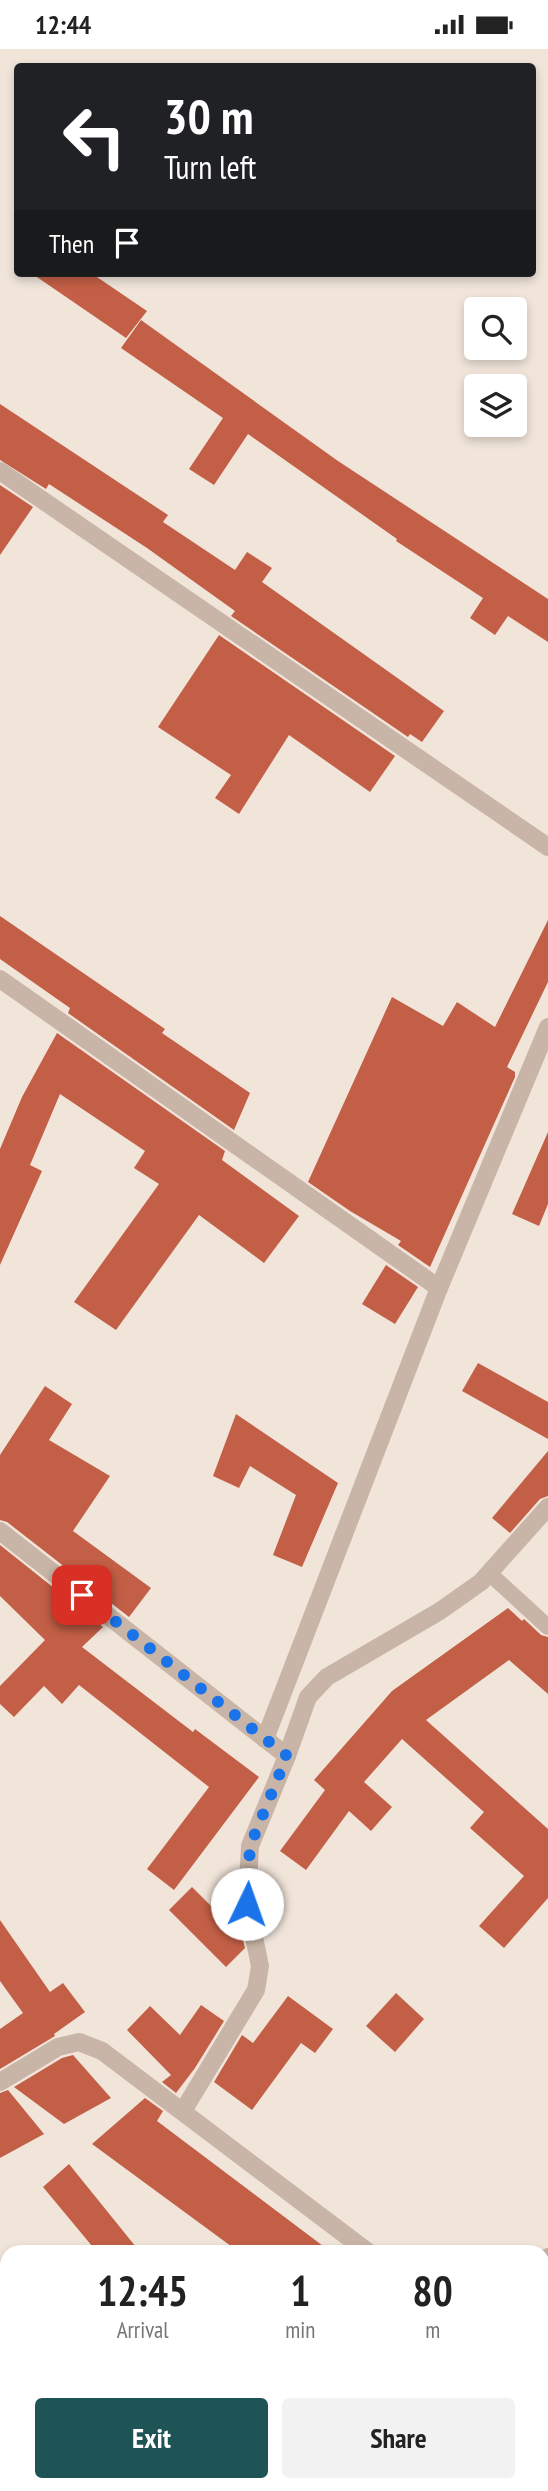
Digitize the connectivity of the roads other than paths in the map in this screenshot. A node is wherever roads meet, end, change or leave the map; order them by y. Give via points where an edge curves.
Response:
1 (0, 471) edge
2 (548, 848) edge
3 (0, 979) edge
4 (548, 1027) edge
5 (439, 1288) junction
6 (548, 1507) edge
7 (0, 1531) edge
8 (489, 1573) junction
9 (548, 1627) edge
10 (265, 1739) junction
11 (287, 1756) junction
12 (0, 2082) edge
13 (183, 2111) junction
14 (359, 2245) edge

1 - 2 street
3 - 5 street
4 - 5 street
5 - 10 street
6 - 8 street
7 - 10 street
8 - 9 lane
8 - 11 street via 440,1611 327,1677 307,1697
10 - 11 street
11 - 13 street via 250,1846 247,1904 260,1966 256,1990
12 - 13 street via 58,2047 79,2042 103,2051
13 - 14 street

